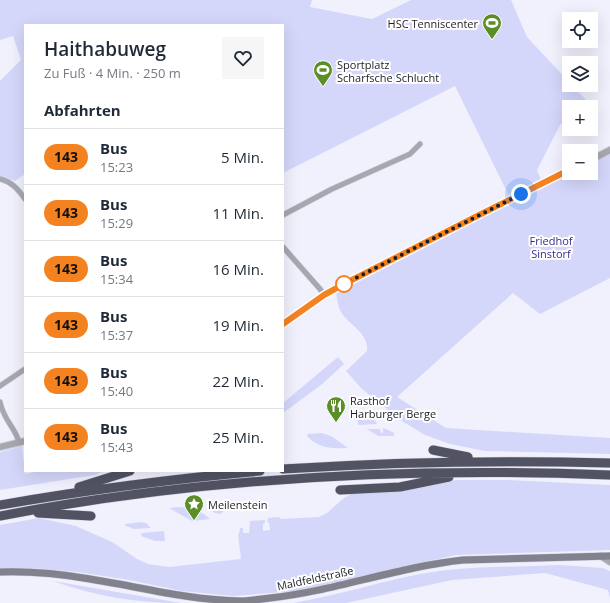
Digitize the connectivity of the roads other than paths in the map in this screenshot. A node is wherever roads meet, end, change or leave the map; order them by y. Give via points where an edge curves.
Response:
1 (420, 144) dead end
2 (610, 150) edge
3 (598, 156) edge
4 (562, 173) edge
5 (0, 179) edge
6 (24, 198) edge
7 (284, 214) edge
8 (284, 248) edge
9 (324, 295) junction
10 (284, 323) edge
11 (24, 370) edge
12 (0, 386) edge
13 (0, 402) edge
14 (22, 442) edge
15 (0, 447) edge
16 (433, 450) dead end
17 (493, 461) junction
18 (610, 464) edge
19 (284, 469) edge
20 (127, 472) edge
21 (249, 472) edge
22 (478, 472) junction
23 (610, 475) edge
24 (340, 490) dead end
25 (50, 496) junction
26 (0, 505) edge
27 (15, 513) junction
28 (0, 516) edge
29 (91, 516) dead end
30 (601, 556) junction
31 (610, 556) edge
32 (610, 562) edge
33 (0, 572) edge

1 - 7 street via 410,154 332,189
2 - 3 street
4 - 9 street
5 - 6 street via 18,189
8 - 9 street
9 - 10 street
11 - 12 street
13 - 14 street via 2,413
14 - 15 street
16 - 17 highway
17 - 18 highway
17 - 19 highway
20 - 25 highway
21 - 25 highway
22 - 23 highway
22 - 24 highway via 400,487
22 - 27 highway via 340,476 228,485 117,497
25 - 26 highway
27 - 28 highway
27 - 29 highway
30 - 31 main road, Maldfeldstraße
30 - 32 street
30 - 33 main road, Maldfeldstraße via 442,562 298,595 241,601 192,597 69,576

